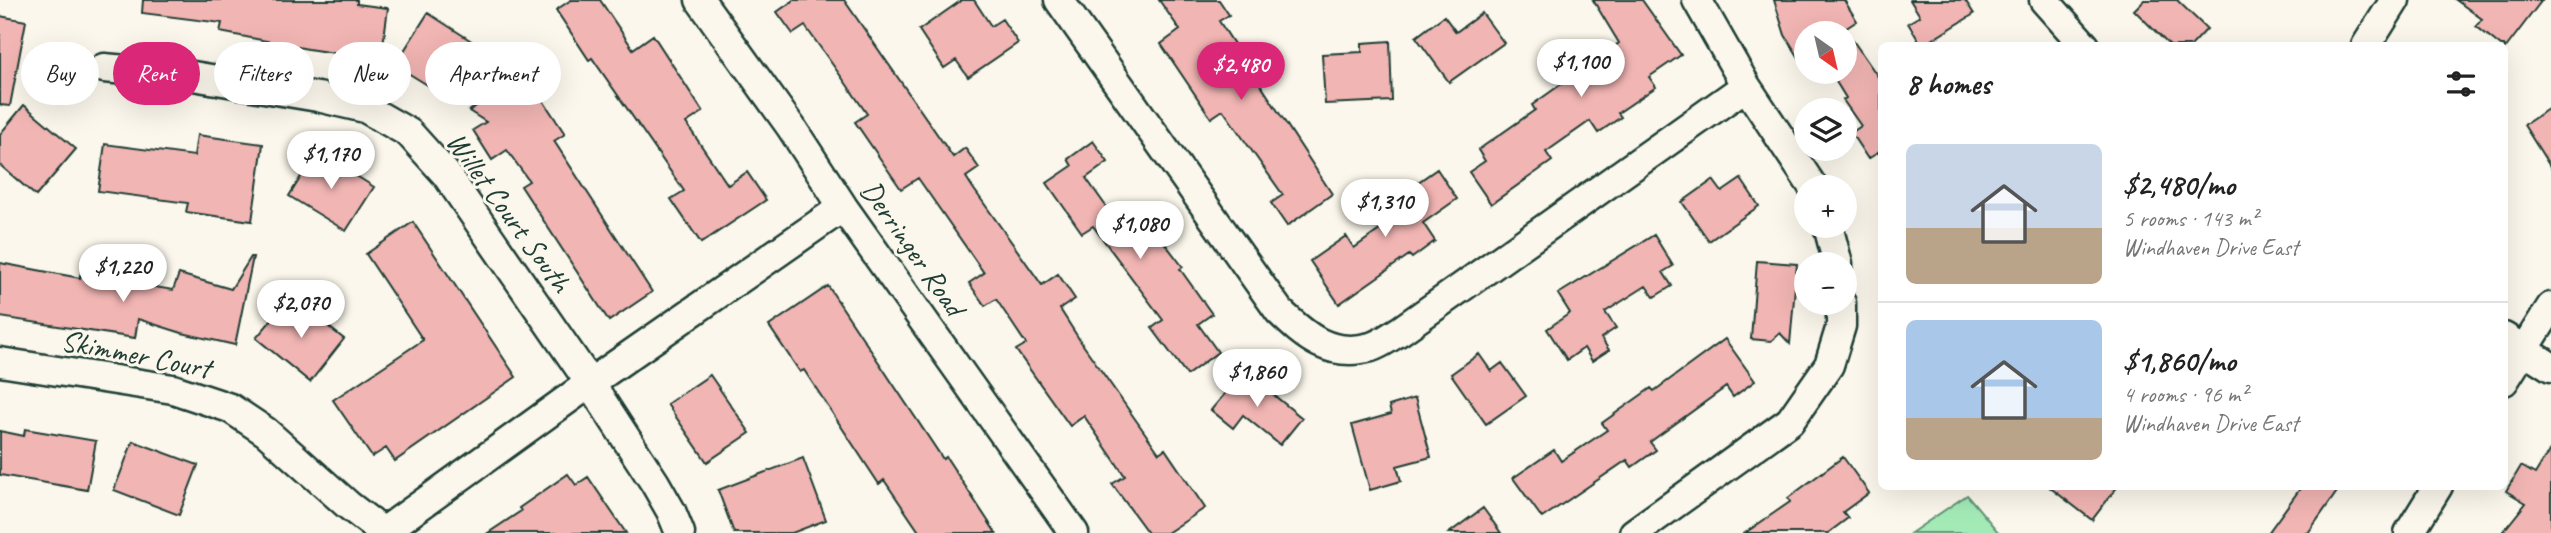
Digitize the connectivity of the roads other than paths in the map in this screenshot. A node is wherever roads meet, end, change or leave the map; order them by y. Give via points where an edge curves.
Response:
1 (700, 0) edge
2 (1059, 0) edge
3 (1697, 0) edge
4 (2044, 0) edge
5 (2395, 0) edge
6 (2081, 42) edge
7 (2369, 42) edge
8 (104, 68) dead end
9 (1746, 86) junction
10 (1805, 175) edge
11 (843, 207) junction
12 (2551, 307) edge
13 (1841, 315) edge
14 (2514, 343) edge
15 (0, 362) edge
16 (2508, 366) edge
17 (2551, 367) edge
18 (590, 383) junction
19 (2436, 490) edge
20 (382, 532) edge
21 (680, 533) edge
22 (1074, 533) edge
23 (1634, 533) edge
24 (2409, 533) edge

1 - 11 street, Derringer Road
2 - 9 street via 1279,311 1304,335 1335,347 1373,346 1400,331
3 - 9 street
4 - 6 street
5 - 7 street
8 - 18 street, Willet Court South via 193,76 318,97 365,108 408,133 446,174
9 - 10 street
11 - 18 street
11 - 22 street, Derringer Road
12 - 14 street
13 - 23 street via 1829,365 1790,421
14 - 16 street
14 - 17 street
15 - 20 street, Skimmer Court via 173,389 230,408 266,432
18 - 20 street
18 - 21 street, Willet Court South via 655,483
19 - 24 street

